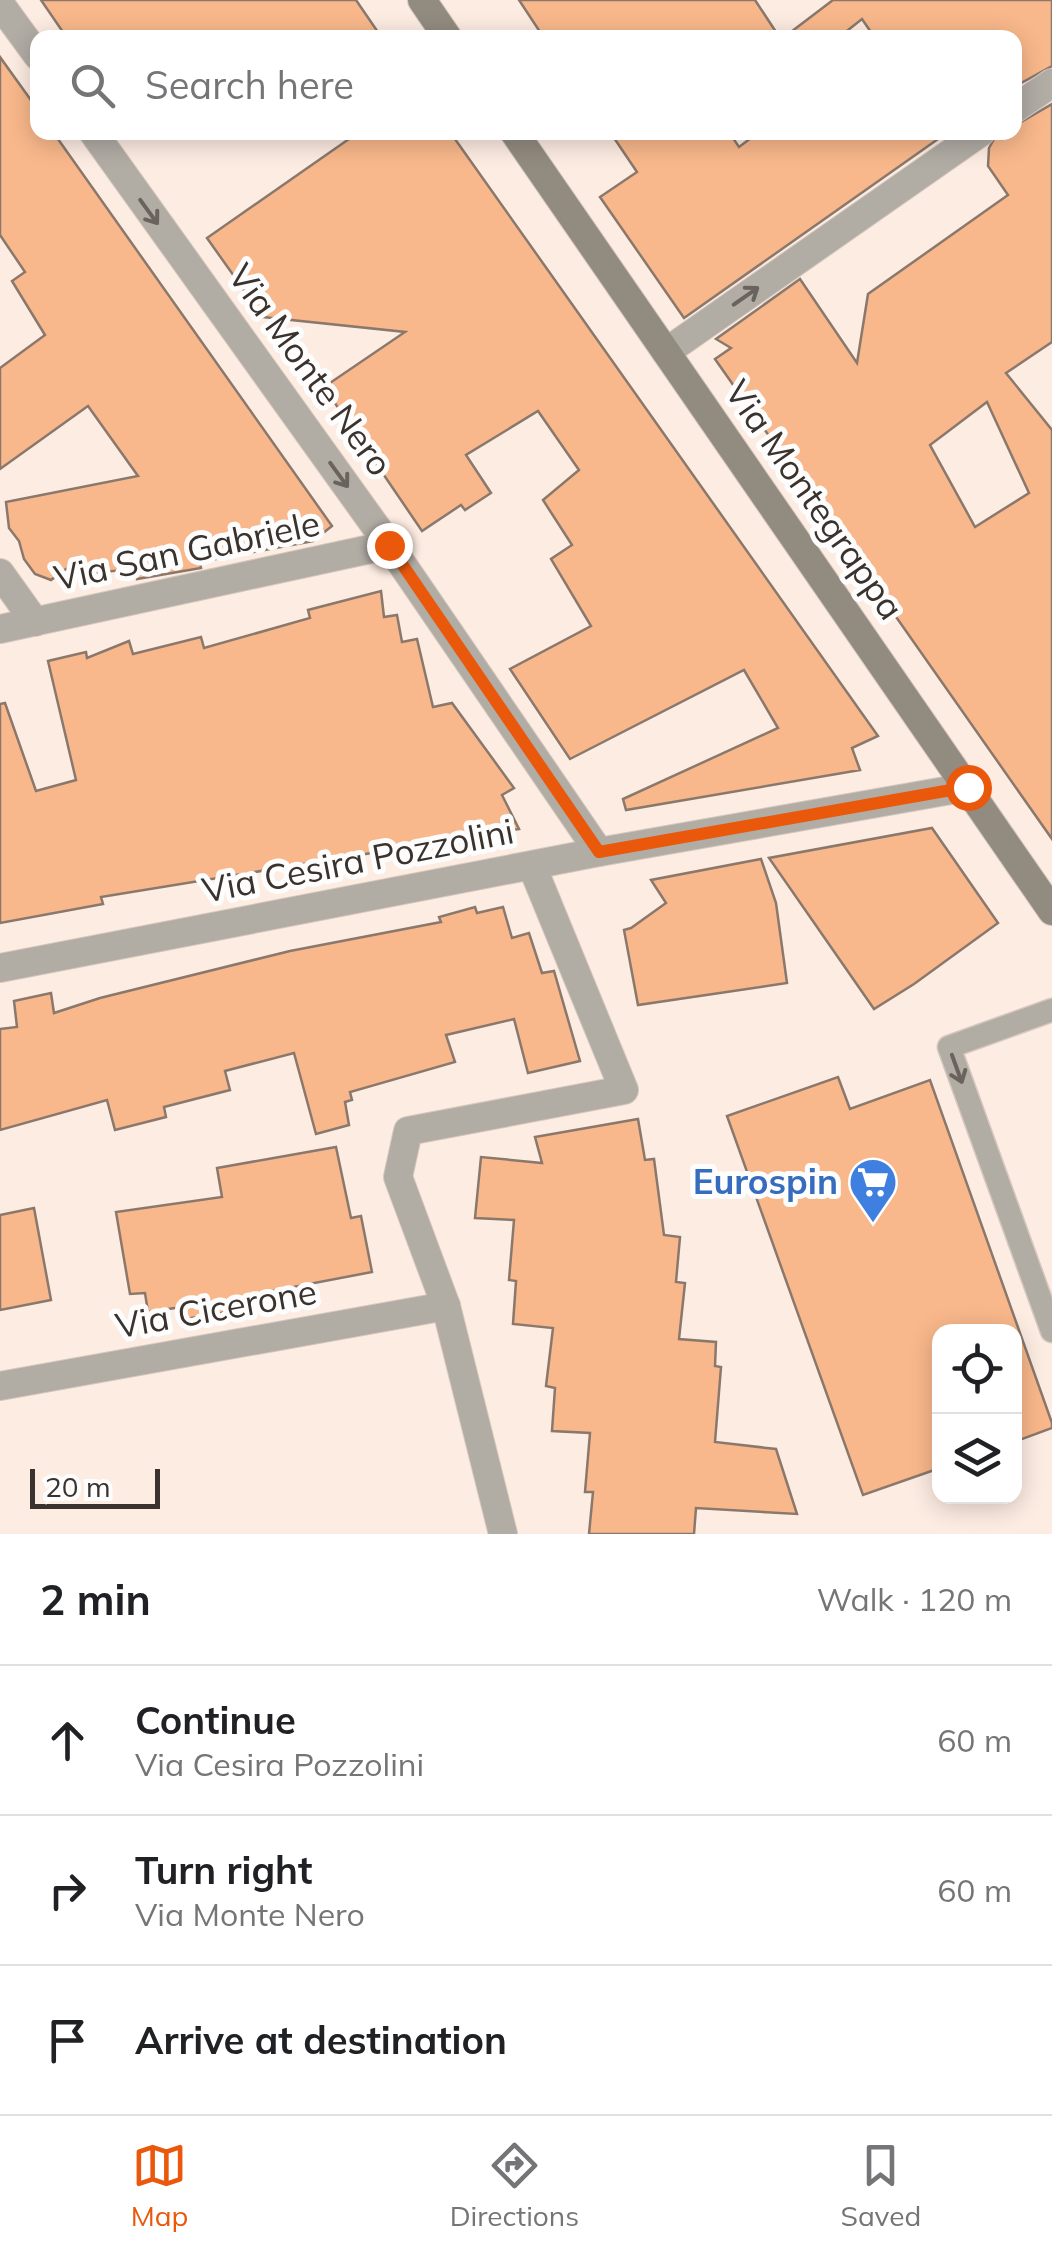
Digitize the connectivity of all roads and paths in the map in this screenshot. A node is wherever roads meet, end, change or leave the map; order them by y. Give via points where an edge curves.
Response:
1 (422, 0) edge
2 (0, 4) edge
3 (443, 30) edge
4 (30, 45) edge
5 (1052, 83) edge
6 (1022, 104) edge
7 (98, 140) edge
8 (520, 140) edge
9 (971, 140) edge
10 (666, 352) junction
11 (389, 545) junction
12 (0, 573) edge
13 (34, 622) junction
14 (0, 628) edge
15 (968, 787) junction
16 (599, 852) junction
17 (532, 866) junction
18 (1052, 911) edge
19 (0, 968) edge
20 (1052, 1010) edge
21 (446, 1306) junction
22 (1052, 1332) edge
23 (0, 1386) edge
24 (503, 1534) edge

1 - 3 main road
2 - 4 street
5 - 6 street
7 -> 11 street, Via Monte Nero
8 - 10 main road, Via Montegrappa
10 -> 9 street
10 - 15 main road, Via Montegrappa
11 - 13 street, Via San Gabriele
11 - 16 street, Via Monte Nero
12 - 13 street
13 - 14 street, Via San Gabriele
15 - 16 street, Via Cesira Pozzolini
15 - 18 main road, Via Montegrappa
16 - 17 street, Via Cesira Pozzolini
17 - 19 street, Via Cesira Pozzolini
17 - 21 street via 624,1090 408,1131 398,1177
20 -> 22 lane via 949,1047
21 - 23 street, Via Cicerone
21 - 24 street

